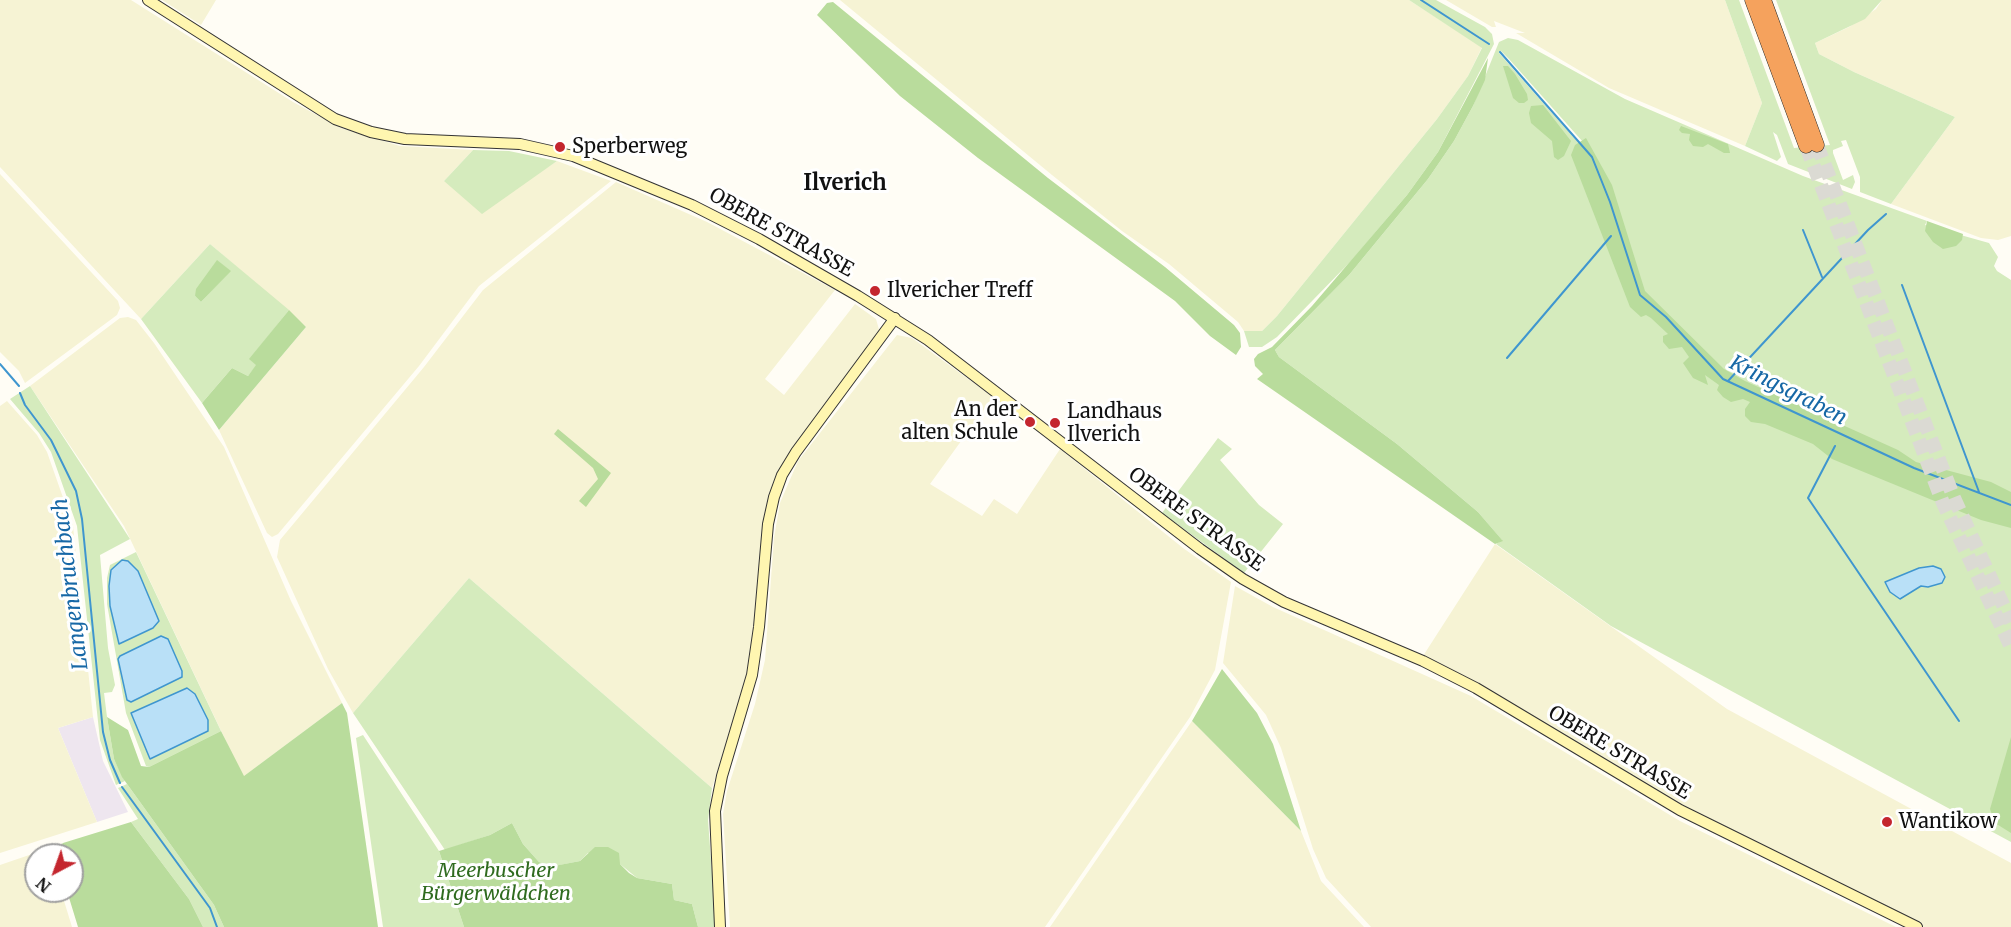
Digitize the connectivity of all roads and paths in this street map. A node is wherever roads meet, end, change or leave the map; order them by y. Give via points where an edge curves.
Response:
1 (148, 0) edge
2 (1752, 0) edge
3 (1764, 0) edge
4 (896, 318) junction
5 (720, 927) edge
6 (1917, 927) edge

1 - 4 street, OBERE STRASSE via 298,97 353,126 405,139 520,144 573,156 759,239
2 - 3 highway via 1812,145
4 - 5 street via 796,452 774,497 752,675 715,811
4 - 6 street, OBERE STRASSE via 1243,579 1476,688 1680,810

